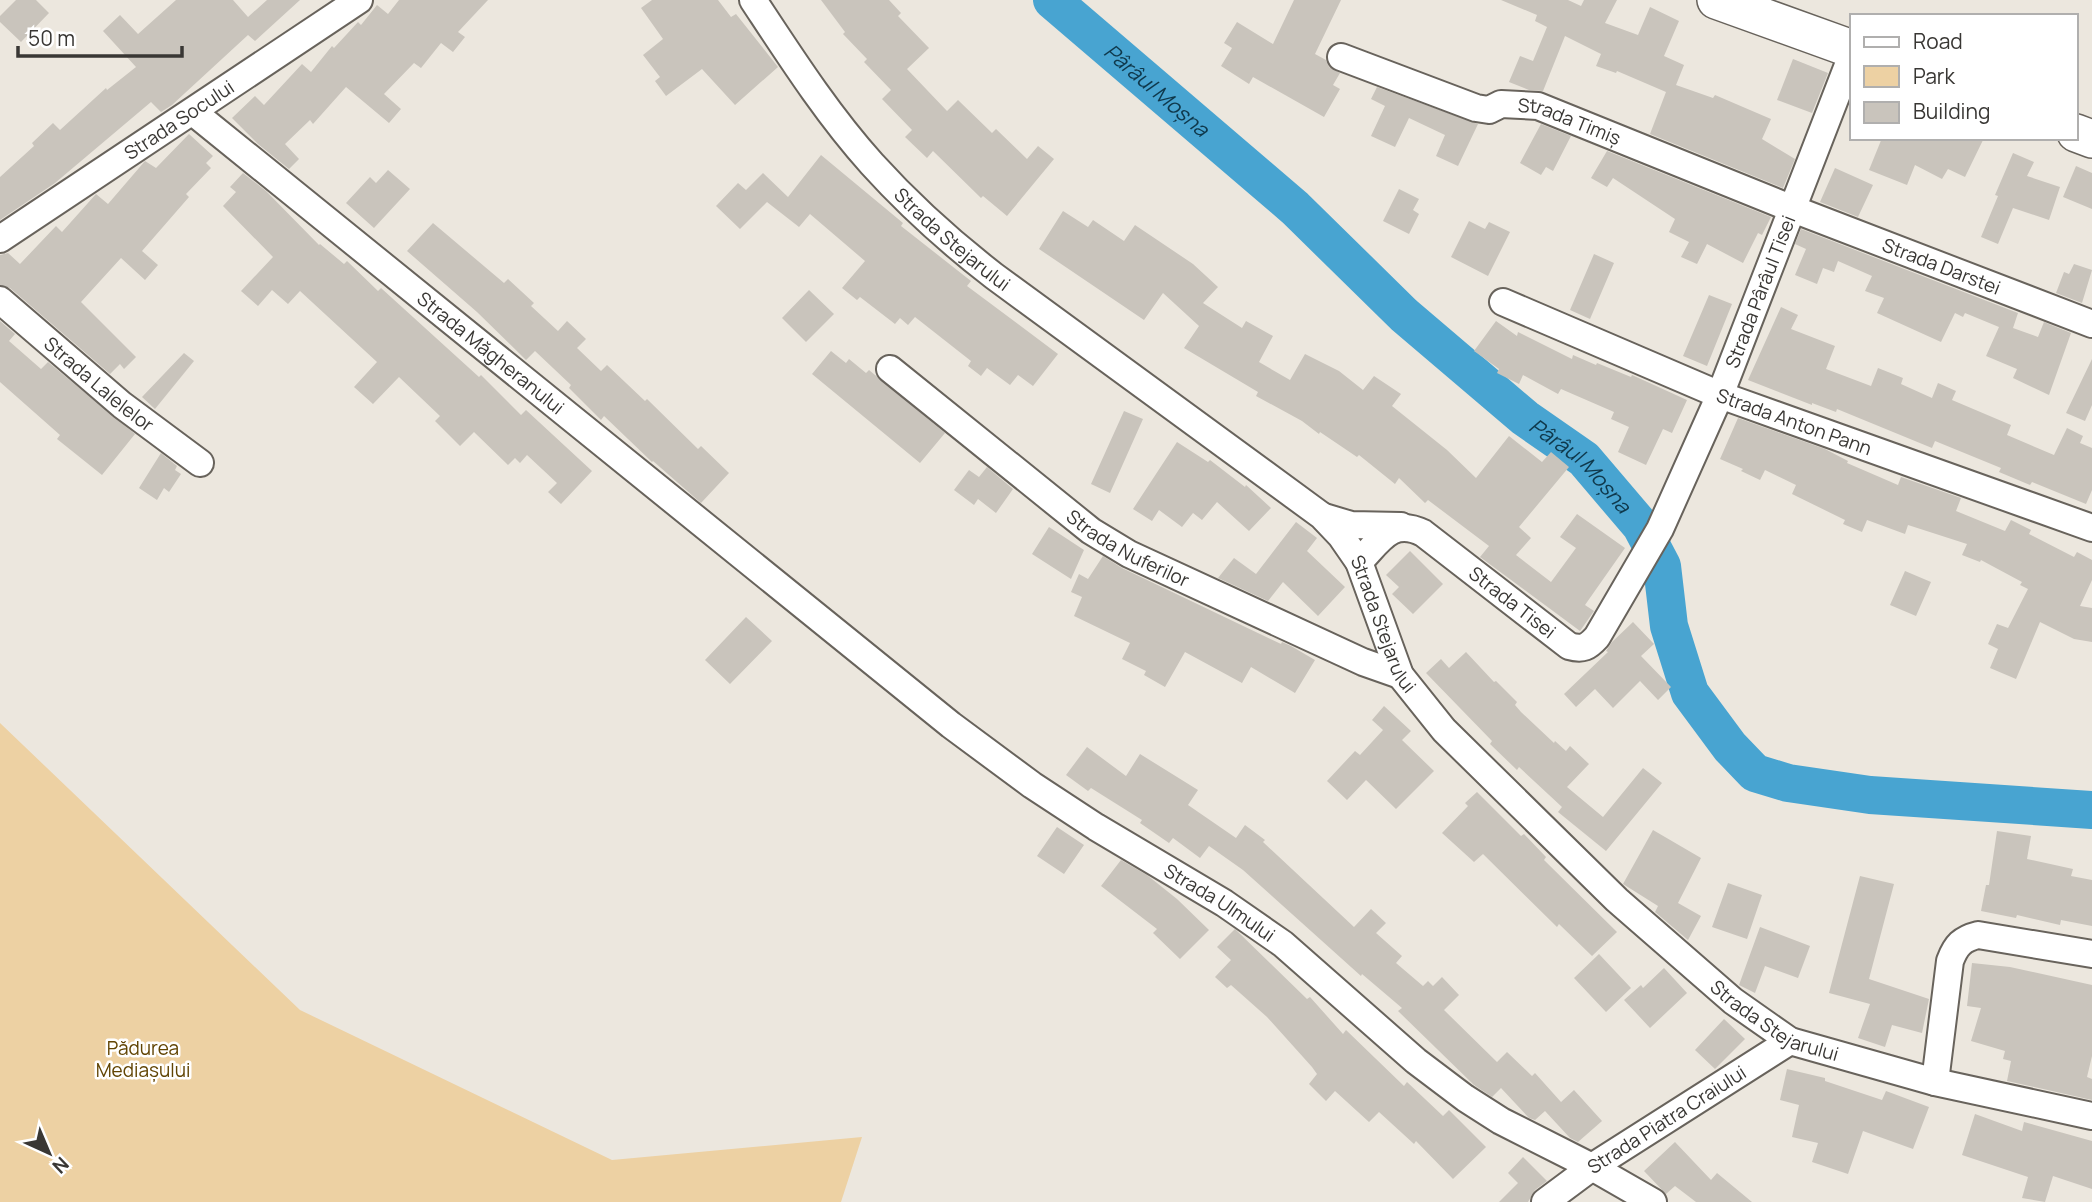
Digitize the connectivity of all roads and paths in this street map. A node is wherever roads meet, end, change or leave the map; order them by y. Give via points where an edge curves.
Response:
1 (359, 0) edge
2 (753, 0) edge
3 (1716, 0) edge
4 (1850, 48) edge
5 (1341, 57) dead end
6 (1850, 60) edge
7 (193, 112) junction
8 (1793, 209) junction
9 (0, 239) edge
10 (0, 300) edge
11 (1503, 302) dead end
12 (2092, 324) edge
13 (890, 369) dead end
14 (1720, 395) junction
15 (200, 463) dead end
16 (1322, 516) junction
17 (1401, 526) junction
18 (2092, 528) edge
19 (1359, 562) junction
20 (1642, 562) joint
21 (789, 594) joint
22 (1400, 675) junction
23 (2092, 954) edge
24 (1790, 1041) junction
25 (1935, 1082) junction
26 (2092, 1116) edge
27 (1592, 1167) junction
28 (1545, 1202) edge
29 (1653, 1202) edge

1 - 7 street, Strada Socului
2 - 16 street, Strada Stejarului via 806,80 871,163 937,230
3 - 4 main road
5 - 8 street, Strada Timiș via 1476,108 1538,106
6 - 8 street, Strada Pârâul Tisei
7 - 9 street, Strada Socului
7 - 21 street, Strada Măgheranului
8 - 12 street, Strada Darstei
8 - 14 street, Strada Pârâul Tisei
10 - 15 street, Strada Lalelelor via 113,397
11 - 14 street, Strada Anton Pann
13 - 22 street, Strada Nuferilor via 1091,531 1129,554
14 - 18 street, Strada Anton Pann
14 - 20 street, Strada Pârâul Tisei
16 - 17 street via 1350,525
16 - 19 street, Strada Stejarului
17 - 19 street
17 - 20 street, Strada Tisei via 1423,533 1569,646 1579,649 1597,637
19 - 22 street, Strada Stejarului
21 - 27 street, Strada Ulmului via 1032,785 1283,944 1465,1098
22 - 24 street, Strada Stejarului via 1444,730 1617,900 1733,1001
23 - 25 street via 1978,935 1956,946 1950,961
24 - 25 street, Strada Stejarului
24 - 27 street, Strada Piatra Craiului
25 - 26 street, Strada Stejarului
27 - 28 street, Strada Piatra Craiului
27 - 29 street, Strada Ulmului

